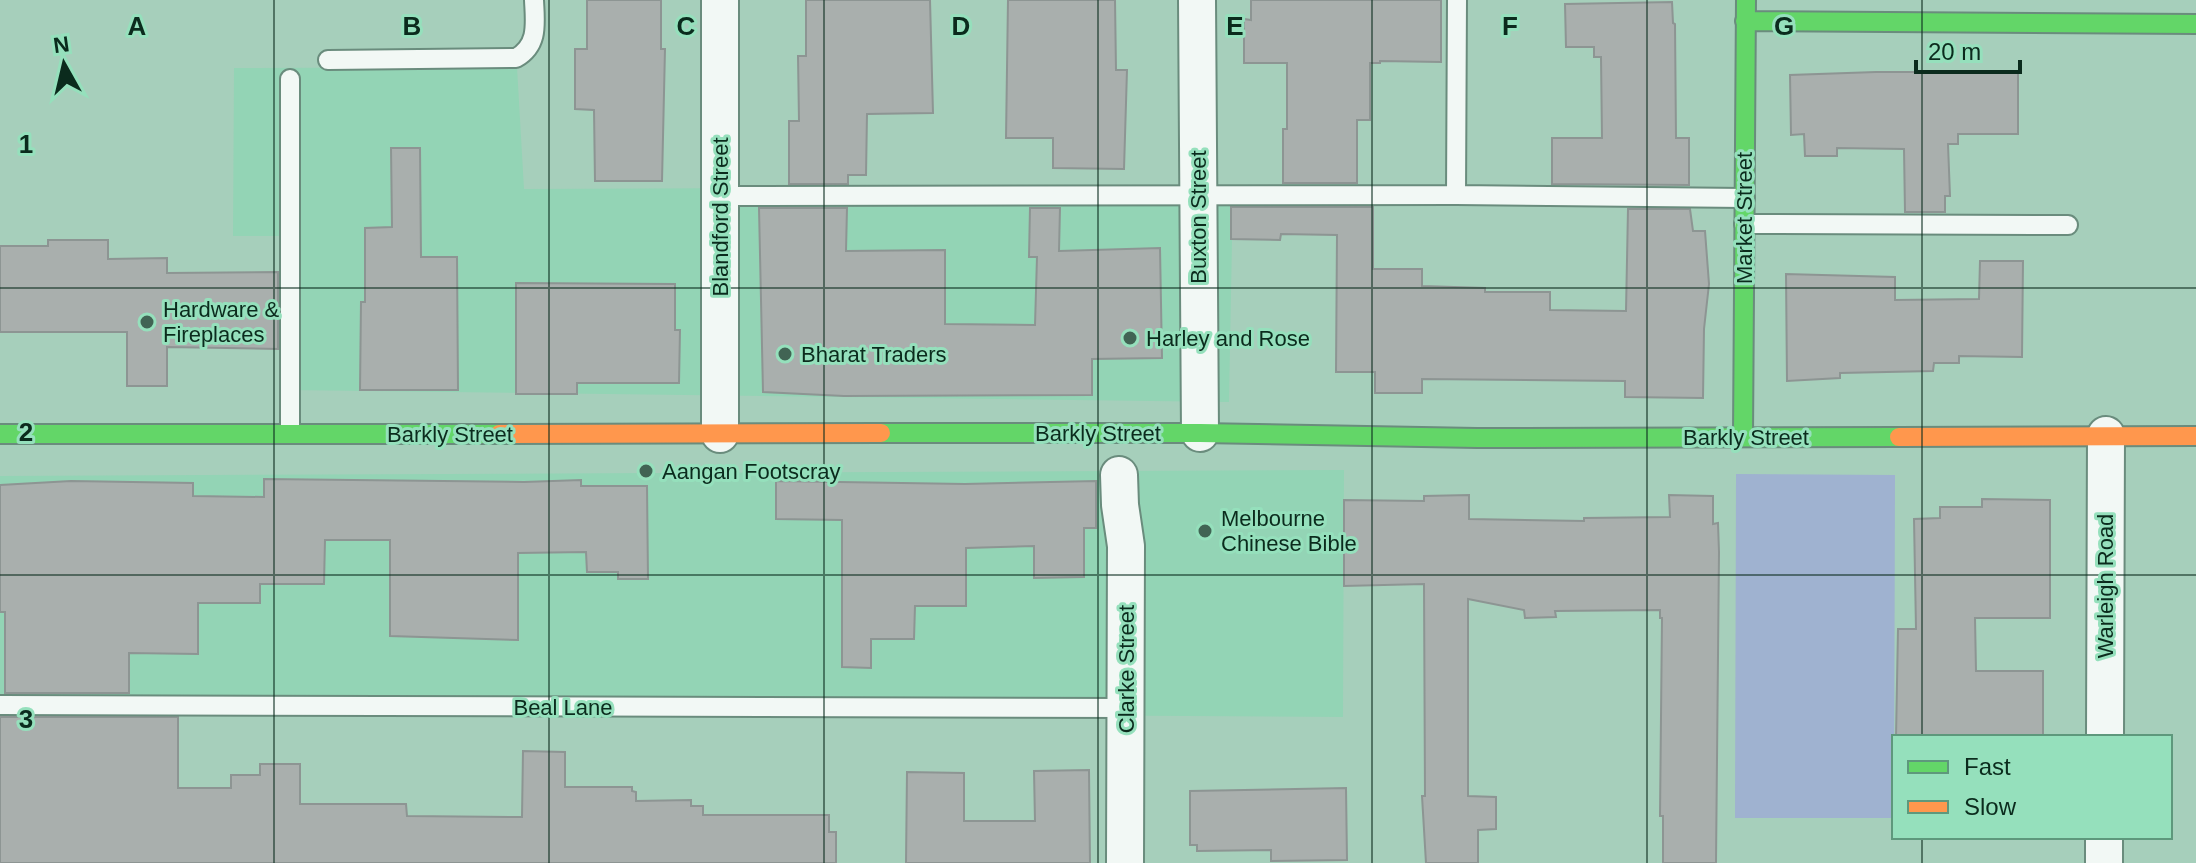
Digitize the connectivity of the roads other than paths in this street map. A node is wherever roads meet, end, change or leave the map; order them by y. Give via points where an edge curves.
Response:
1 (534, 0) edge
2 (720, 0) edge
3 (1197, 0) edge
4 (1457, 0) edge
5 (1746, 0) edge
6 (1745, 21) junction
7 (2196, 24) edge
8 (328, 60) dead end
9 (290, 79) dead end
10 (1198, 195) junction
11 (1456, 195) junction
12 (720, 196) junction
13 (1745, 198) junction
14 (1744, 224) junction
15 (2068, 225) dead end
16 (1200, 433) junction
17 (0, 434) edge
18 (290, 434) junction
19 (720, 434) junction
20 (2106, 435) junction
21 (2196, 436) edge
22 (1743, 437) junction
23 (1119, 475) dead end
24 (0, 705) edge
25 (1126, 708) junction
26 (2105, 735) edge
27 (2104, 839) edge
28 (1125, 863) edge
29 (2104, 863) edge

1 - 8 lane via 535,35 516,58
2 - 12 street, Blandford Street
3 - 10 street, Buxton Street
4 - 11 lane
5 - 6 street, Market Street
6 - 7 street
6 - 13 street, Market Street
9 - 18 lane
10 - 11 lane
10 - 12 lane
10 - 16 street, Buxton Street
11 - 13 lane
12 - 19 street, Blandford Street
13 - 14 street, Market Street
14 - 15 lane
14 - 22 street, Market Street
16 - 19 street, Barkly Street
16 - 22 street, Barkly Street
17 - 18 street, Barkly Street
18 - 19 street, Barkly Street
20 - 21 street, Barkly Street
20 - 22 street, Barkly Street
20 - 26 street, Warleigh Road
23 - 25 street, Clarke Street via 1126,546
24 - 25 lane, Beal Lane
25 - 28 street, Clarke Street
27 - 29 street

